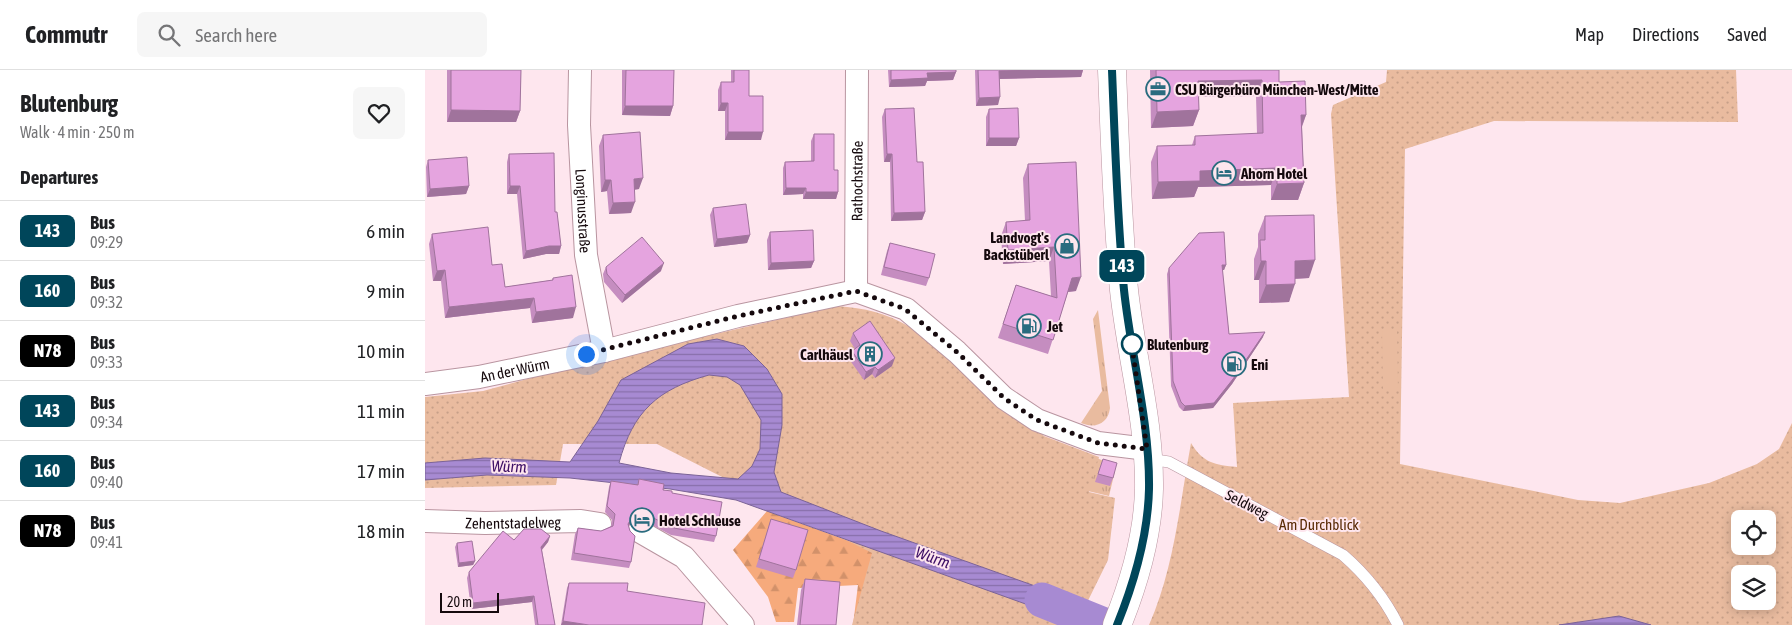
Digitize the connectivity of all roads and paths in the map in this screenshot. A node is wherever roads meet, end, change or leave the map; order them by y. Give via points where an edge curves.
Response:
1 (580, 70) edge
2 (857, 70) edge
3 (1112, 70) edge
4 (856, 291) junction
5 (604, 351) junction
6 (425, 384) edge
7 (1148, 454) junction
8 (425, 521) edge
9 (600, 524) dead end
10 (639, 531) dead end
11 (1120, 616) edge
12 (743, 625) edge
13 (1398, 625) edge

1 - 5 street, Longinusstraße via 579,125 586,255
2 - 4 street, Rathochstraße
3 - 7 main road via 1123,274
4 - 5 street, An der Würm via 738,316
4 - 7 street via 905,309 957,352 1004,398 1037,420 1098,443
5 - 6 street, An der Würm via 479,377
7 - 11 main road via 1149,491 1145,527
7 - 13 lane, Seldweg via 1343,554 1365,575
8 - 9 street, Zehentstadelweg via 581,521
10 - 12 street via 684,557

